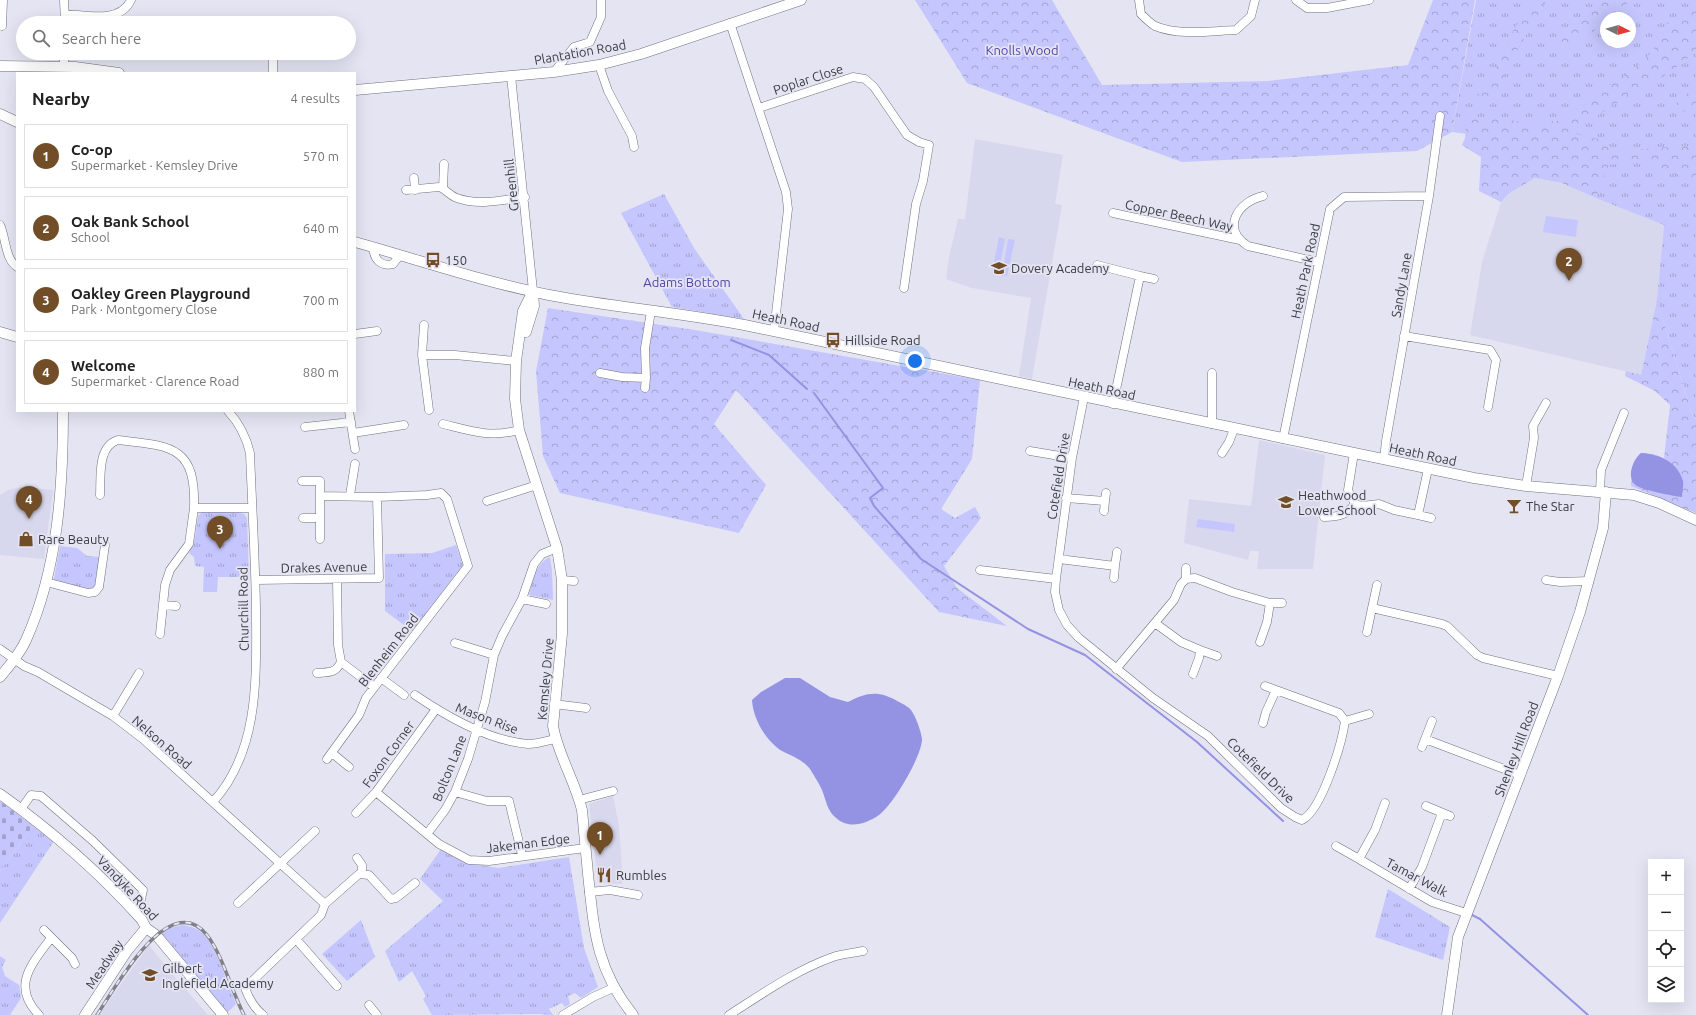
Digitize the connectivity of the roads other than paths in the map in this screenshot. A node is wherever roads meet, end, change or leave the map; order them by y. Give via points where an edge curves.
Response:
1 (3, 0) edge
2 (64, 0) edge
3 (132, 0) edge
4 (601, 0) edge
5 (801, 0) edge
6 (1139, 0) edge
7 (1255, 0) edge
8 (1296, 0) edge
9 (1369, 0) edge
10 (65, 16) edge
11 (107, 16) edge
12 (730, 23) junction
13 (2, 26) dead end
14 (64, 60) edge
15 (273, 60) edge
16 (599, 65) junction
17 (0, 66) edge
18 (64, 67) junction
19 (110, 72) edge
20 (273, 72) edge
21 (554, 72) junction
22 (511, 76) junction
23 (356, 90) edge
24 (759, 108) junction
25 (0, 114) edge
26 (1440, 116) dead end
27 (16, 122) edge
28 (634, 146) dead end
29 (444, 164) dead end
30 (414, 178) dead end
31 (443, 188) junction
32 (406, 190) dead end
33 (416, 190) junction
34 (1263, 196) dead end
35 (1429, 196) junction
36 (525, 197) junction
37 (1113, 213) dead end
38 (0, 225) edge
39 (1240, 240) junction
40 (356, 242) edge
41 (1318, 262) junction
42 (1097, 265) dead end
43 (16, 267) edge
44 (1140, 276) junction
45 (1154, 280) dead end
46 (904, 288) dead end
47 (533, 291) junction
48 (651, 311) junction
49 (424, 324) dead end
50 (377, 331) dead end
51 (774, 331) junction
52 (0, 332) edge
53 (356, 334) edge
54 (1404, 336) junction
55 (16, 337) edge
56 (422, 355) junction
57 (516, 362) junction
58 (600, 373) dead end
59 (1212, 373) dead end
60 (646, 378) junction
61 (645, 388) dead end
62 (1084, 397) junction
63 (1546, 403) dead end
64 (1114, 404) junction
65 (1488, 407) dead end
66 (429, 410) dead end
67 (63, 412) edge
68 (229, 412) edge
69 (349, 412) edge
70 (1624, 413) dead end
71 (350, 422) junction
72 (443, 424) dead end
73 (1212, 424) junction
74 (404, 425) dead end
75 (305, 427) dead end
76 (1234, 429) junction
77 (519, 430) junction
78 (353, 433) junction
79 (1283, 439) junction
80 (355, 449) dead end
81 (1030, 451) dead end
82 (1222, 453) dead end
83 (1354, 453) junction
84 (1072, 458) junction
85 (1384, 459) junction
86 (355, 464) dead end
87 (1428, 469) junction
88 (302, 481) dead end
89 (537, 485) junction
90 (1526, 486) junction
91 (1603, 492) junction
92 (100, 495) dead end
93 (350, 495) junction
94 (320, 496) junction
95 (377, 497) junction
96 (1066, 498) junction
97 (487, 501) dead end
98 (1355, 504) junction
99 (194, 508) junction
100 (252, 508) junction
101 (1104, 511) dead end
102 (1418, 515) junction
103 (1324, 517) dead end
104 (303, 518) dead end
105 (320, 518) junction
106 (1431, 518) dead end
107 (1696, 520) edge
108 (320, 539) dead end
109 (105, 545) dead end
110 (557, 548) junction
111 (1117, 552) dead end
112 (1059, 559) junction
113 (1115, 566) junction
114 (1186, 568) dead end
115 (980, 570) dead end
116 (1114, 578) dead end
117 (337, 579) junction
118 (1056, 579) junction
119 (1186, 579) junction
120 (256, 580) junction
121 (562, 580) junction
122 (1546, 580) dead end
123 (574, 581) dead end
124 (1589, 581) junction
125 (46, 582) junction
126 (1377, 585) dead end
127 (522, 599) junction
128 (1270, 603) junction
129 (1282, 603) dead end
130 (546, 604) dead end
131 (163, 605) junction
132 (176, 606) dead end
133 (1372, 608) junction
134 (1155, 624) junction
135 (1367, 632) dead end
136 (160, 634) dead end
137 (1260, 642) dead end
138 (455, 643) dead end
139 (0, 649) edge
140 (1200, 650) junction
141 (494, 655) junction
142 (1217, 656) dead end
143 (14, 659) junction
144 (341, 662) junction
145 (1116, 669) junction
146 (139, 673) dead end
147 (317, 673) dead end
148 (1193, 674) dead end
149 (1558, 676) junction
150 (0, 677) edge
151 (381, 678) junction
152 (1265, 686) dead end
153 (374, 687) junction
154 (1276, 690) junction
155 (416, 694) dead end
156 (404, 695) dead end
157 (554, 704) junction
158 (436, 708) junction
159 (586, 708) dead end
160 (1369, 714) dead end
161 (113, 716) junction
162 (1345, 721) junction
163 (1432, 721) dead end
164 (1263, 723) dead end
165 (477, 729) junction
166 (555, 739) junction
167 (349, 767) dead end
168 (1520, 775) junction
169 (613, 791) dead end
170 (376, 792) junction
171 (455, 792) junction
172 (0, 794) edge
173 (579, 800) junction
174 (213, 802) junction
175 (1385, 803) dead end
176 (1426, 806) dead end
177 (21, 809) junction
178 (356, 813) dead end
179 (315, 831) dead end
180 (427, 834) junction
181 (1336, 846) dead end
182 (585, 848) junction
183 (522, 855) junction
184 (357, 858) dead end
185 (1359, 859) junction
186 (280, 863) junction
187 (362, 873) junction
188 (415, 883) dead end
189 (1409, 889) junction
190 (589, 892) junction
191 (638, 895) dead end
192 (238, 903) dead end
193 (325, 904) junction
194 (133, 909) junction
195 (1466, 913) junction
196 (146, 928) junction
197 (44, 930) dead end
198 (51, 938) junction
199 (296, 939) junction
200 (863, 951) dead end
201 (75, 964) dead end
202 (337, 986) dead end
203 (613, 988) junction
204 (369, 1005) dead end
205 (40, 1015) edge
206 (85, 1015) edge
207 (223, 1015) edge
208 (264, 1015) edge
209 (377, 1015) edge
210 (563, 1015) edge
211 (632, 1015) edge
212 (730, 1015) edge
213 (1447, 1015) edge

1 - 13 street
2 - 10 street
3 - 11 street via 120,12
4 - 21 street via 601,17 590,42 574,47
5 - 12 street, Plantation Road
6 - 7 street via 1141,14 1154,25 1189,31 1236,30 1251,16
8 - 9 street via 1307,8 1327,8
12 - 16 street, Plantation Road via 641,54
12 - 24 street
14 - 18 street
15 - 20 street
16 - 21 street, Plantation Road
16 - 28 street via 608,91 632,136
17 - 18 street
18 - 19 street
21 - 22 street, Plantation Road
22 - 23 street, Plantation Road
22 - 36 street, Greenhill
24 - 46 street, Poplar Close via 853,77 865,78 907,135 932,146 916,204
24 - 51 street via 786,192 788,209
25 - 27 street
26 - 35 street, Sandy Lane
29 - 31 street
30 - 33 street
31 - 33 street
31 - 36 street via 458,198 485,202
32 - 33 street
34 - 39 street, Copper Beech Way via 1252,198 1243,204 1236,215 1234,228
35 - 41 street, Heath Park Road via 1344,197 1330,209
35 - 54 street, Sandy Lane
36 - 47 street, Greenhill
37 - 39 street, Copper Beech Way
38 - 43 street via 8,256
39 - 41 street, Copper Beech Way via 1248,246
40 - 47 street, Heath Road
41 - 79 street, Heath Park Road
42 - 44 street
44 - 45 street
44 - 64 street
47 - 48 street, Heath Road via 568,299
47 - 57 street, Kemsley Drive via 534,306
48 - 51 street, Heath Road
48 - 60 street via 645,348
49 - 56 street
50 - 53 street
51 - 62 street, Heath Road
52 - 55 street
54 - 65 street via 1490,350 1496,360
54 - 85 street, Sandy Lane
56 - 57 street via 456,355
56 - 66 street
57 - 77 street, Kemsley Drive via 515,399
58 - 60 street
59 - 73 street
60 - 61 street
62 - 64 street, Heath Road
62 - 84 street, Cotefield Drive
63 - 90 street via 1534,426
64 - 73 street, Heath Road
67 - 125 street via 59,494 54,544
68 - 100 street, Churchill Road via 247,438
69 - 71 street
70 - 91 street via 1601,470
71 - 75 street
71 - 78 street
72 - 77 street via 481,434
73 - 76 street, Heath Road
74 - 78 street
76 - 79 street, Heath Road
76 - 82 street
77 - 89 street, Kemsley Drive
78 - 80 street
79 - 83 street, Heath Road
81 - 84 street
83 - 85 street, Heath Road
83 - 98 street via 1348,490
84 - 96 street, Cotefield Drive
85 - 87 street, Heath Road
86 - 93 street
87 - 90 street, Heath Road
87 - 102 street
88 - 94 street via 320,480
89 - 97 street
89 - 110 street, Kemsley Drive
90 - 91 street, Heath Road
91 - 107 street, Heath Road via 1634,495
91 - 124 street, Shenley Hill Road via 1603,528
92 - 99 street via 106,449 114,442 129,442 162,447 182,455 193,480
93 - 94 street
93 - 95 street
94 - 105 street
95 - 117 street, Drakes Avenue via 378,578
95 - 151 street, Blenheim Road via 441,493 447,499 468,566
96 - 101 street via 1105,497
96 - 112 street, Cotefield Drive
98 - 102 street via 1378,504
98 - 103 street via 1340,516
99 - 100 street
99 - 131 street via 189,544 170,570
100 - 120 street, Churchill Road
102 - 106 street
104 - 105 street
105 - 108 street
109 - 125 street via 99,587 95,592 88,593
110 - 121 street, Kemsley Drive
110 - 127 street, Bolton Lane via 542,554 534,564
111 - 113 street
112 - 113 street
112 - 118 street, Cotefield Drive
113 - 116 street
114 - 119 street
115 - 118 street
117 - 120 street, Drakes Avenue
117 - 144 street via 338,645
118 - 145 street, Cotefield Drive via 1055,592 1066,625
119 - 128 street via 1195,578
119 - 134 street via 1174,600
120 - 174 street, Churchill Road via 256,669 252,715 234,774
121 - 123 street
121 - 157 street, Kemsley Drive via 562,634
122 - 124 street
124 - 149 street, Shenley Hill Road
125 - 143 street via 26,641
126 - 133 street
127 - 130 street
127 - 141 street, Bolton Lane
128 - 129 street
128 - 137 street
131 - 132 street
131 - 136 street
133 - 135 street
133 - 149 street via 1442,624 1483,658
134 - 140 street via 1180,642
134 - 145 street
138 - 141 street
139 - 143 street, Nelson Road
140 - 142 street
140 - 148 street
141 - 165 street, Bolton Lane via 486,702
143 - 150 street
143 - 161 street, Nelson Road
144 - 147 street via 333,672
144 - 153 street
145 - 162 street, Cotefield Drive via 1208,736 1281,808 1302,820 1307,818 1321,797 1333,768
146 - 161 street
149 - 168 street, Shenley Hill Road
151 - 153 street, Blenheim Road
151 - 156 street
152 - 154 street
153 - 167 street, Blenheim Road via 359,715 330,756
154 - 162 street via 1339,713
154 - 164 street
155 - 158 street, Mason Rise
157 - 159 street
157 - 166 street, Kemsley Drive
158 - 165 street, Mason Rise
158 - 170 street, Foxon Corner
160 - 162 street
161 - 174 street, Nelson Road via 143,739
163 - 168 street via 1423,743
165 - 166 street, Mason Rise via 530,744
165 - 171 street, Bolton Lane
166 - 173 street, Kemsley Drive
168 - 195 street, Shenley Hill Road
169 - 173 street
170 - 178 street, Foxon Corner
170 - 180 street, Jakeman Edge
171 - 180 street, Bolton Lane
171 - 183 street via 487,801 509,801
172 - 177 street, Vandyke Road
173 - 182 street, Kemsley Drive
174 - 186 street, Nelson Road
175 - 185 street via 1375,830
176 - 189 street via 1446,814
177 - 194 street, Vandyke Road via 58,837
177 - 194 street via 31,795 41,796 93,841 143,890 140,904
179 - 186 street
180 - 183 street, Jakeman Edge via 439,844 469,860 489,861
181 - 185 street, Tamar Walk
182 - 183 street, Jakeman Edge
182 - 190 street, Kemsley Drive
184 - 187 street via 362,865
185 - 189 street, Tamar Walk
186 - 192 street
186 - 193 street, Nelson Road
187 - 188 street via 369,876 391,899
187 - 193 street
189 - 195 street, Tamar Walk via 1432,902
190 - 191 street via 610,890
190 - 203 street, Kemsley Drive via 601,960
193 - 199 street via 321,915
194 - 196 street, Vandyke Road
195 - 213 street, Shenley Hill Road via 1458,937
196 - 206 street, Meadway via 127,951
196 - 207 street, Vandyke Road via 156,936
197 - 198 street
198 - 201 street
198 - 205 street via 28,972 25,986 29,1003
199 - 202 street
199 - 208 street via 245,988 248,998
200 - 212 street via 834,956 815,964
203 - 210 street
203 - 211 street, Kemsley Drive
204 - 209 street

